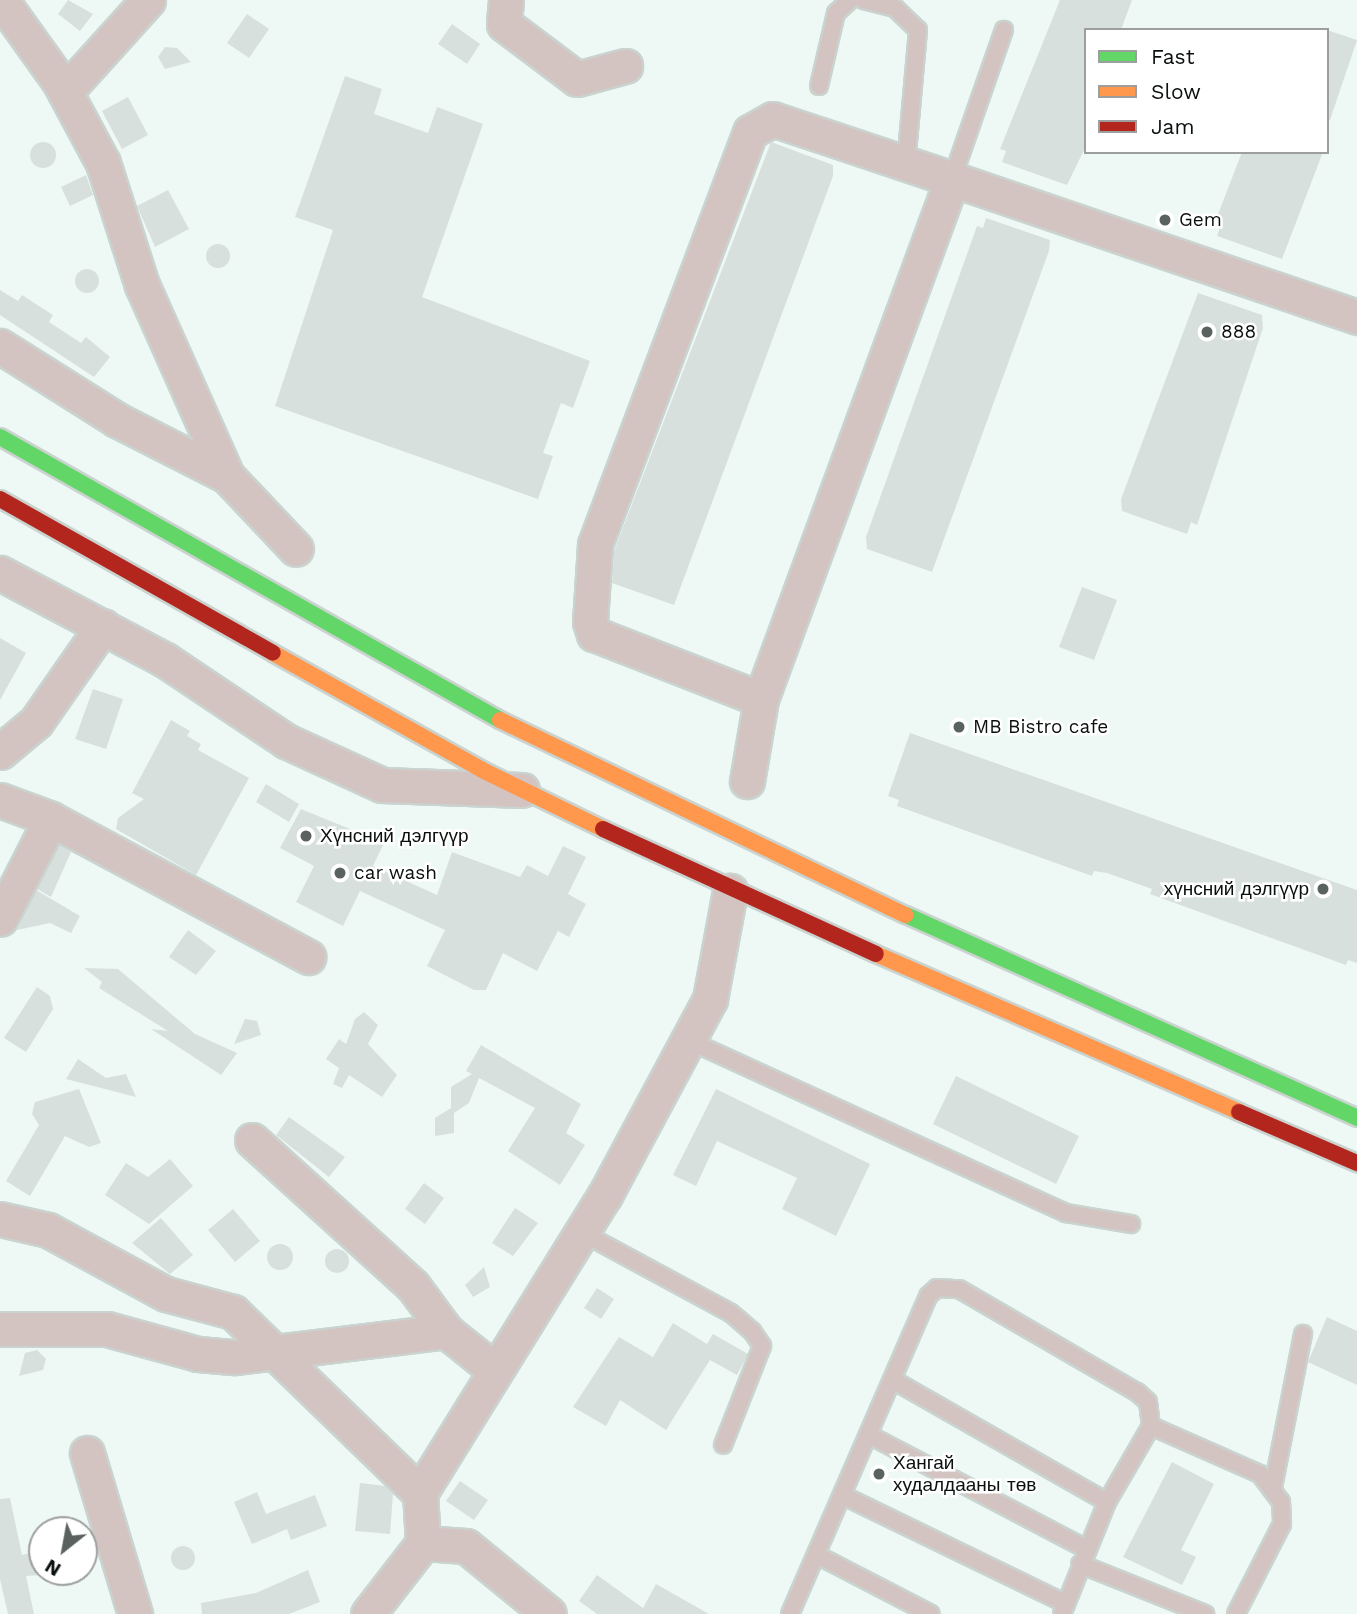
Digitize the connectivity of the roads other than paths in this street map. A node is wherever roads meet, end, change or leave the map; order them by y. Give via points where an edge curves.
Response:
1 (1, 0) edge
2 (148, 0) edge
3 (506, 0) edge
4 (850, 0) edge
5 (863, 0) edge
6 (1004, 30) dead end
7 (625, 66) dead end
8 (819, 86) dead end
9 (65, 92) junction
10 (906, 165) junction
11 (952, 179) junction
12 (1357, 317) edge
13 (0, 346) edge
14 (0, 436) edge
15 (228, 476) junction
16 (0, 499) edge
17 (296, 549) dead end
18 (0, 573) edge
19 (103, 626) junction
20 (761, 699) junction
21 (0, 752) edge
22 (747, 781) dead end
23 (525, 790) junction
24 (0, 800) edge
25 (51, 819) junction
26 (730, 891) junction
27 (0, 919) edge
28 (308, 957) dead end
29 (688, 1040) junction
30 (1357, 1118) edge
31 (252, 1140) dead end
32 (1357, 1163) edge
33 (0, 1219) edge
34 (1131, 1224) dead end
35 (581, 1232) junction
36 (0, 1329) edge
37 (446, 1331) junction
38 (1303, 1334) dead end
39 (281, 1355) junction
40 (492, 1368) junction
41 (893, 1380) junction
42 (1151, 1426) junction
43 (871, 1436) junction
44 (723, 1444) dead end
45 (87, 1453) dead end
46 (1273, 1487) junction
47 (420, 1493) junction
48 (844, 1496) junction
49 (1107, 1502) junction
50 (423, 1543) junction
51 (817, 1555) junction
52 (1083, 1556) junction
53 (1064, 1609) edge
54 (135, 1614) edge
55 (368, 1614) edge
56 (549, 1614) edge
57 (790, 1614) edge
58 (931, 1614) edge
59 (1205, 1614) edge
60 (1236, 1614) edge

1 - 9 street
2 - 9 street
3 - 7 street via 504,24 577,79
4 - 8 lane via 836,13
5 - 10 lane via 895,8 918,30
6 - 11 lane
9 - 15 street via 103,163 142,285
10 - 11 street
10 - 20 street via 773,119 750,132 595,545 594,634
11 - 12 street
11 - 20 street
13 - 15 street via 117,420
14 - 30 main road via 536,740 1074,994
15 - 17 street
16 - 23 main road
18 - 19 street
19 - 21 street via 36,722
19 - 23 street via 286,741 382,785
20 - 22 street
23 - 26 main road
24 - 25 street
25 - 27 street
25 - 28 street
26 - 29 street via 710,999
26 - 32 main road
29 - 34 lane via 1066,1213
29 - 35 street
31 - 37 street via 413,1286
33 - 39 street via 48,1230 166,1294 233,1312
35 - 40 street
35 - 44 lane via 731,1313 752,1331 762,1346
36 - 39 street via 107,1329 198,1354
37 - 39 street
37 - 40 street
38 - 46 lane
39 - 47 street
40 - 47 street
41 - 42 lane via 928,1296 946,1286 1137,1392 1148,1402
41 - 43 lane
41 - 49 lane
42 - 46 lane via 1260,1474
42 - 49 lane
43 - 48 lane
43 - 52 lane
45 - 54 street
46 - 60 lane via 1282,1524
47 - 50 street
48 - 51 lane
48 - 53 lane
49 - 52 lane
50 - 55 street
50 - 56 street via 466,1546
51 - 57 lane
51 - 58 lane
52 - 53 lane
52 - 59 lane

